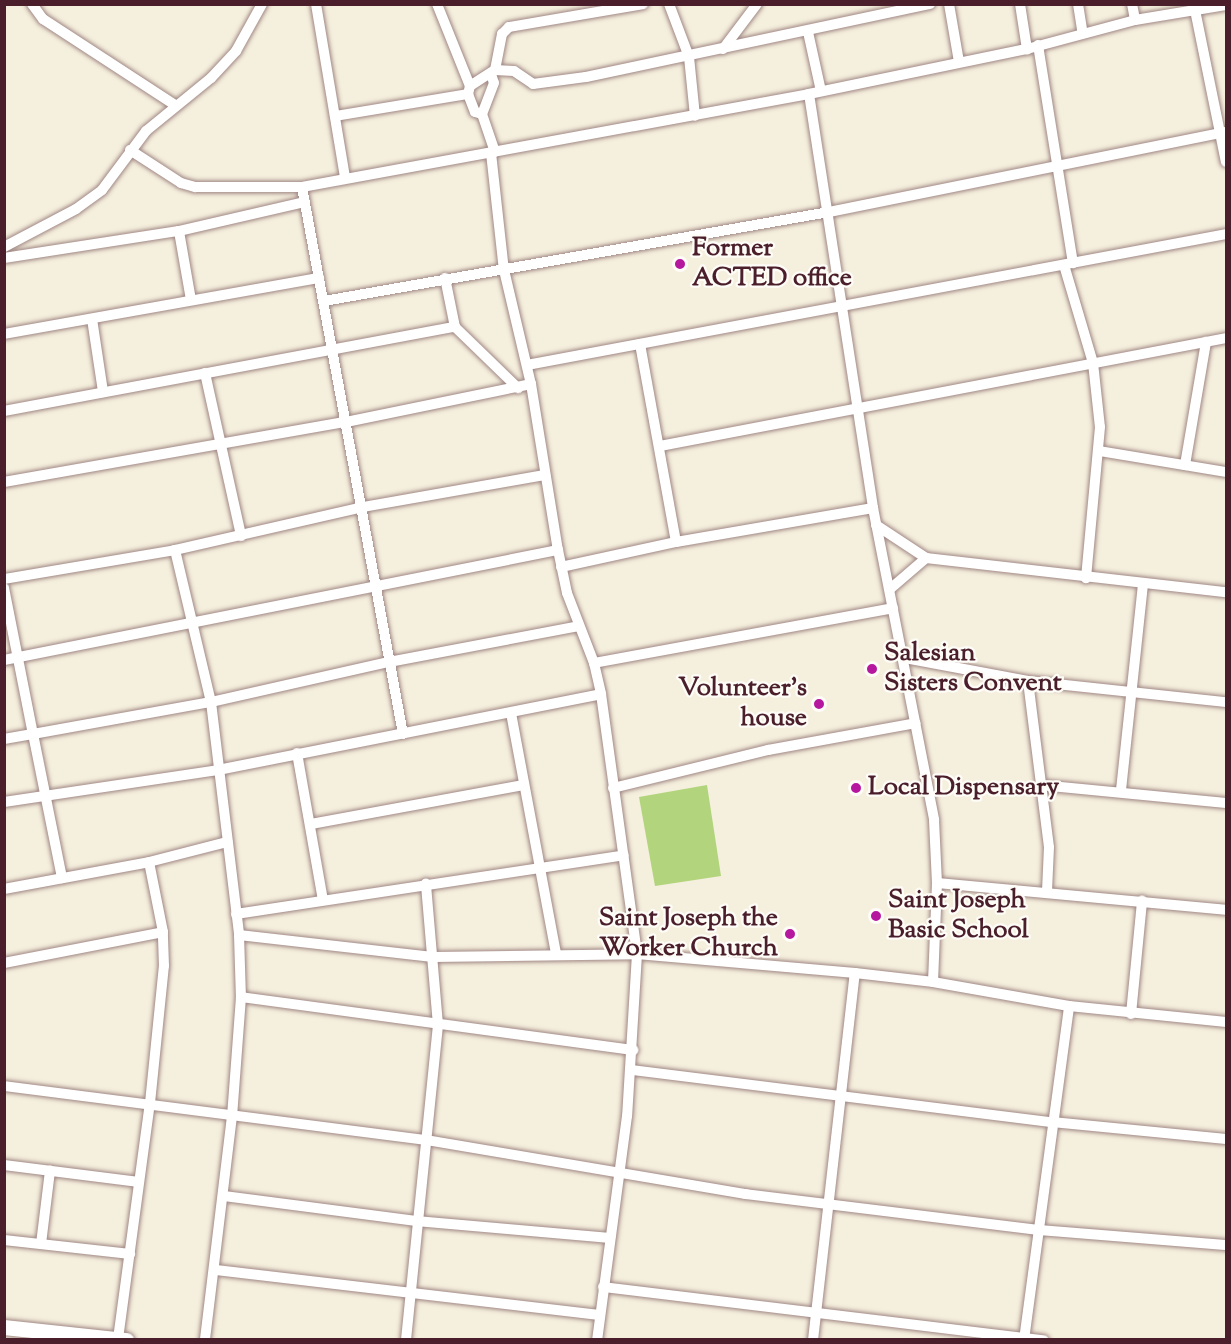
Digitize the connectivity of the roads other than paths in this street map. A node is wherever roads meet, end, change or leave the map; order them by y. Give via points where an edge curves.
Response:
1 (32, 4) edge
2 (262, 4) edge
3 (316, 4) edge
4 (437, 4) edge
5 (643, 4) edge
6 (669, 4) edge
7 (757, 4) edge
8 (930, 4) edge
9 (949, 4) edge
10 (1020, 4) edge
11 (1078, 4) edge
12 (1132, 4) edge
13 (1227, 5) edge
14 (1188, 9) edge
15 (1135, 20) junction
16 (808, 32) junction
17 (1083, 34) junction
18 (1033, 47) junction
19 (723, 49) junction
20 (689, 57) junction
21 (959, 62) junction
22 (493, 72) junction
23 (469, 90) junction
24 (821, 91) junction
25 (809, 94) junction
26 (175, 105) junction
27 (482, 114) junction
28 (335, 116) junction
29 (695, 116) junction
30 (1223, 132) edge
31 (130, 150) junction
32 (493, 152) junction
33 (1227, 162) edge
34 (1057, 166) junction
35 (345, 177) junction
36 (302, 187) junction
37 (305, 202) junction
38 (829, 212) junction
39 (179, 231) junction
40 (1227, 234) edge
41 (4, 247) edge
42 (4, 258) edge
43 (1068, 264) junction
44 (504, 270) junction
45 (319, 278) junction
46 (445, 278) junction
47 (191, 300) junction
48 (324, 301) junction
49 (840, 305) junction
50 (92, 319) junction
51 (455, 327) junction
52 (4, 334) edge
53 (1227, 338) edge
54 (1206, 342) junction
55 (640, 344) junction
56 (333, 350) junction
57 (1093, 363) junction
58 (527, 365) junction
59 (205, 373) junction
60 (531, 384) junction
61 (518, 388) junction
62 (103, 392) junction
63 (857, 407) junction
64 (4, 411) edge
65 (346, 422) junction
66 (220, 446) junction
67 (660, 446) junction
68 (1099, 451) junction
69 (1185, 465) junction
70 (1227, 472) edge
71 (545, 475) junction
72 (4, 482) edge
73 (363, 507) junction
74 (873, 508) junction
75 (876, 525) junction
76 (241, 536) junction
77 (676, 542) junction
78 (174, 550) junction
79 (558, 550) junction
80 (926, 558) junction
81 (561, 567) junction
82 (1086, 578) junction
83 (4, 579) edge
84 (1143, 584) junction
85 (377, 585) junction
86 (4, 588) edge
87 (890, 589) junction
88 (1227, 592) edge
89 (893, 608) junction
90 (191, 623) junction
91 (579, 626) junction
92 (19, 657) junction
93 (904, 658) junction
94 (4, 660) edge
95 (389, 662) junction
96 (594, 663) junction
97 (1028, 681) junction
98 (1132, 689) junction
99 (601, 694) junction
100 (212, 702) junction
101 (1227, 702) edge
102 (511, 714) junction
103 (916, 723) junction
104 (33, 734) junction
105 (403, 734) junction
106 (4, 739) edge
107 (297, 753) junction
108 (218, 770) junction
109 (523, 785) junction
110 (1040, 785) junction
111 (613, 788) junction
112 (1120, 790) junction
113 (46, 796) junction
114 (4, 802) edge
115 (1227, 803) edge
116 (311, 824) junction
117 (226, 842) junction
118 (624, 855) junction
119 (149, 862) junction
120 (541, 867) junction
121 (62, 878) junction
122 (938, 883) junction
123 (426, 884) junction
124 (4, 889) edge
125 (1047, 891) junction
126 (323, 900) junction
127 (1142, 901) junction
128 (1227, 910) edge
129 (236, 914) junction
130 (163, 932) junction
131 (239, 935) junction
132 (556, 954) junction
133 (638, 954) junction
134 (433, 957) junction
135 (4, 963) edge
136 (855, 973) junction
137 (933, 982) junction
138 (241, 997) junction
139 (1068, 1006) junction
140 (1131, 1014) junction
141 (1227, 1022) edge
142 (438, 1025) junction
143 (633, 1050) junction
144 (632, 1070) junction
145 (4, 1086) edge
146 (842, 1094) junction
147 (150, 1103) junction
148 (232, 1116) junction
149 (1052, 1122) junction
150 (1227, 1139) edge
151 (426, 1140) junction
152 (4, 1165) edge
153 (50, 1171) junction
154 (620, 1175) junction
155 (139, 1182) junction
156 (224, 1196) junction
157 (829, 1202) junction
158 (416, 1221) junction
159 (1038, 1230) junction
160 (610, 1238) junction
161 (4, 1240) edge
162 (41, 1244) junction
163 (1227, 1245) edge
164 (130, 1254) junction
165 (216, 1270) junction
166 (603, 1287) junction
167 (412, 1293) junction
168 (817, 1313) junction
169 (599, 1315) junction
170 (4, 1327) edge
171 (122, 1339) edge
172 (1024, 1339) edge
173 (205, 1340) edge
174 (406, 1340) edge
175 (597, 1340) edge
176 (813, 1340) edge
177 (1044, 1340) edge

1 - 26 street via 43,19
2 - 26 street via 236,51 211,78
3 - 28 street
4 - 23 street
5 - 22 street via 509,27 502,34
6 - 20 street
7 - 19 street
8 - 16 street
9 - 21 street
10 - 18 street
11 - 17 street
12 - 15 street
13 - 14 street
14 - 15 street
14 - 30 street
15 - 17 street
16 - 19 street
16 - 24 street
17 - 18 street
18 - 21 street
18 - 34 street
19 - 20 street
20 - 22 street via 533,84 514,71
20 - 29 street
21 - 24 street
22 - 23 street
22 - 27 street via 494,83
23 - 27 street via 476,112
23 - 28 street
24 - 25 street
25 - 29 street
25 - 38 street
26 - 31 street
27 - 32 street
28 - 35 street
29 - 32 street
30 - 33 street
30 - 34 street
31 - 36 street via 181,183 195,187
31 - 41 street via 93,196
32 - 35 street
32 - 44 street
34 - 38 street
34 - 43 street
35 - 36 street
36 - 37 street
37 - 39 street
37 - 45 street
38 - 44 street
38 - 49 street
39 - 42 street
39 - 47 street
40 - 43 street
43 - 49 street
43 - 57 street
44 - 46 street
44 - 58 street
45 - 47 street
45 - 48 street
46 - 48 street
46 - 51 street
47 - 50 street
48 - 56 street
49 - 55 street
49 - 63 street
50 - 52 street
50 - 62 street
51 - 56 street
51 - 61 street
53 - 54 street
54 - 57 street
54 - 69 street
55 - 58 street
55 - 67 street
56 - 59 street
56 - 65 street
57 - 63 street
57 - 68 street
58 - 60 street
59 - 62 street
59 - 66 street
60 - 61 street
60 - 71 street
61 - 65 street
62 - 64 street
63 - 67 street
63 - 74 street
65 - 66 street
65 - 73 street
66 - 72 street
66 - 76 street
67 - 77 street
68 - 69 street
68 - 82 street
69 - 70 street
71 - 73 street
71 - 79 street
73 - 76 street
73 - 85 street
74 - 75 street
74 - 77 street
75 - 80 street
75 - 87 street
76 - 78 street
77 - 81 street
78 - 83 street
78 - 90 street
79 - 81 street
79 - 85 street
80 - 82 street
80 - 87 street
81 - 91 street
82 - 84 street
84 - 88 street
84 - 98 street
85 - 90 street
85 - 95 street
86 - 92 street
87 - 89 street
89 - 93 street
89 - 96 street
90 - 92 street
90 - 100 street
91 - 95 street
91 - 96 street
92 - 94 street
92 - 104 street
93 - 97 street
93 - 103 street
95 - 100 street
95 - 105 street
96 - 99 street
97 - 98 street
97 - 110 street
98 - 101 street
98 - 112 street
99 - 102 street
99 - 111 street
100 - 104 street
100 - 108 street
102 - 105 street
102 - 109 street
103 - 111 street via 768,750
103 - 122 street via 934,820
104 - 106 street
104 - 113 street
105 - 107 street
107 - 108 street
107 - 116 street
108 - 113 street
108 - 117 street
109 - 116 street
109 - 120 street
110 - 112 street
110 - 125 street via 1049,847
111 - 118 street
112 - 115 street
113 - 114 street
113 - 121 street
116 - 126 street
117 - 119 street
117 - 129 street
118 - 120 street
118 - 133 street
119 - 121 street
119 - 130 street
120 - 123 street
120 - 132 street
121 - 124 street
122 - 125 street
122 - 137 street
123 - 126 street
123 - 134 street
125 - 127 street
126 - 129 street
127 - 128 street
127 - 140 street
129 - 131 street
130 - 135 street
130 - 147 street via 164,966
131 - 134 street
131 - 138 street
132 - 133 street
132 - 134 street
133 - 136 street
133 - 143 street
134 - 142 street
136 - 137 street
136 - 146 street
137 - 139 street
138 - 142 street
138 - 148 street
139 - 140 street
139 - 149 street
140 - 141 street
142 - 143 street
142 - 151 street
143 - 144 street
144 - 146 street
144 - 154 street
145 - 147 street
146 - 149 street
146 - 157 street
147 - 148 street
147 - 155 street
148 - 151 street
148 - 156 street
149 - 150 street
149 - 159 street
151 - 154 street
151 - 158 street
152 - 153 street
153 - 155 street
153 - 162 street
154 - 157 street
154 - 160 street
155 - 164 street
156 - 158 street
156 - 165 street
157 - 159 street
157 - 168 street
158 - 160 street
158 - 167 street
159 - 163 street
159 - 172 street
160 - 166 street
161 - 162 street
162 - 164 street
164 - 171 street
165 - 167 street
165 - 173 street
166 - 168 street
166 - 169 street
167 - 169 street
167 - 174 street
168 - 172 street
168 - 176 street
169 - 175 street
170 - 171 street
172 - 177 street

